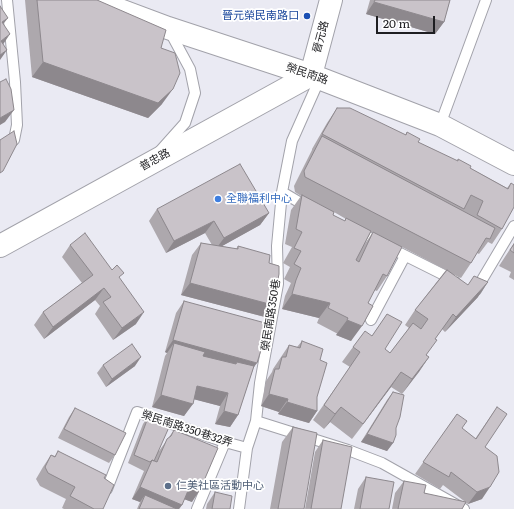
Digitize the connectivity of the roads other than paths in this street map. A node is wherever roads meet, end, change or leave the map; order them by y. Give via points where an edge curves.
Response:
1 (6, 0) edge
2 (93, 0) edge
3 (332, 0) edge
4 (486, 0) edge
5 (168, 28) junction
6 (315, 76) junction
7 (440, 125) junction
8 (14, 140) edge
9 (514, 164) edge
10 (147, 165) junction
11 (282, 192) junction
12 (320, 213) edge
13 (514, 226) edge
14 (348, 227) edge
15 (0, 246) edge
16 (405, 256) junction
17 (371, 320) edge
18 (256, 421) junction
19 (225, 442) junction
20 (247, 448) junction
21 (107, 489) edge
22 (197, 509) edge
23 (239, 509) edge
24 (464, 509) edge

1 - 8 lane via 15,82
2 - 5 street, 榮民南路
3 - 6 street, 晉元路
4 - 7 lane
5 - 6 street, 榮民南路
5 - 10 lane via 190,69 195,93 185,123
6 - 7 street, 榮民南路
6 - 10 street, 普忠路
6 - 11 lane, 榮民南路350巷 via 292,141
7 - 9 street, 榮民南路
10 - 15 street, 普忠路
11 - 12 lane
11 - 18 lane, 榮民南路350巷 via 277,246 278,284 267,326
13 - 16 lane via 476,290
14 - 16 lane
16 - 17 lane
18 - 20 lane, 榮民南路350巷
18 - 24 lane via 382,463
19 - 20 lane, 榮民南路350巷32弄
19 - 21 lane, 榮民南路350巷32弄 via 137,412
19 - 22 lane
20 - 23 lane, 榮民南路350巷

